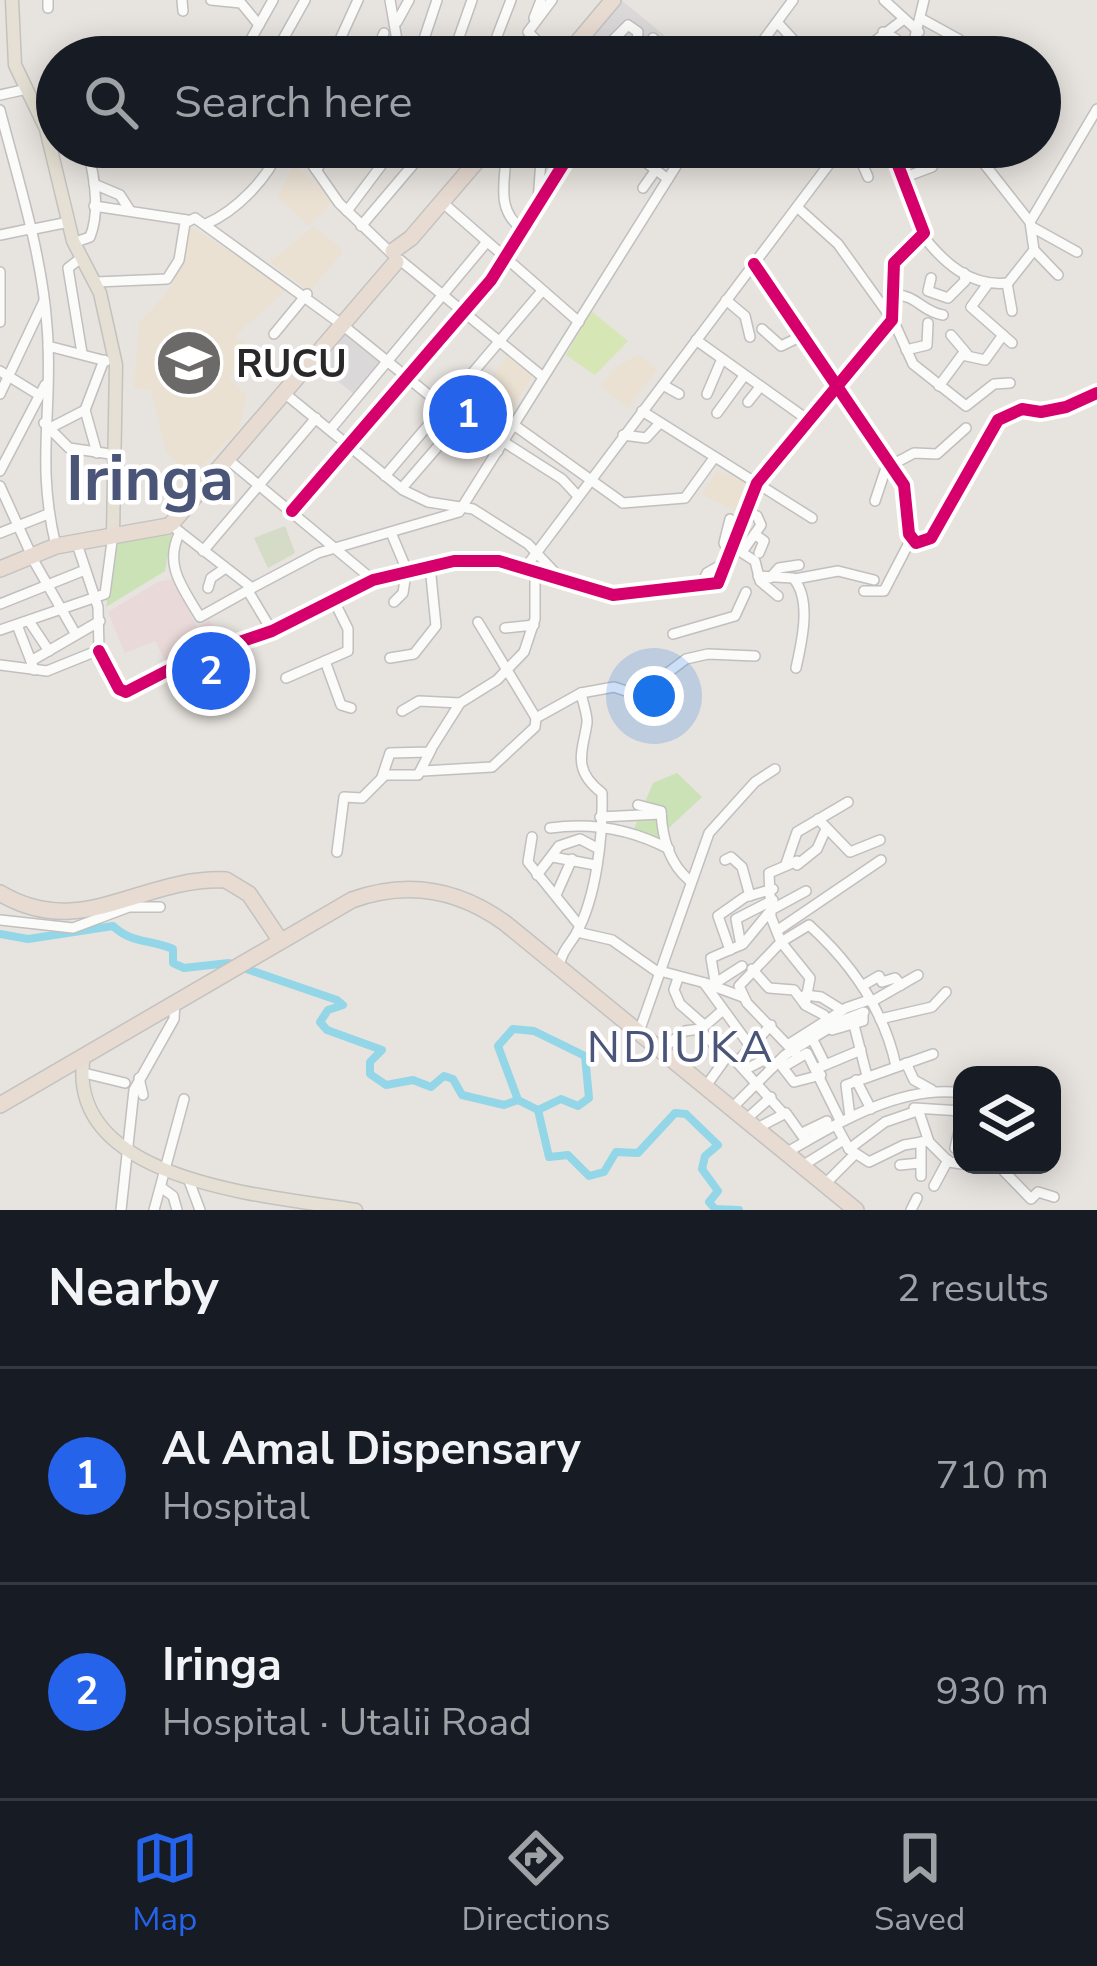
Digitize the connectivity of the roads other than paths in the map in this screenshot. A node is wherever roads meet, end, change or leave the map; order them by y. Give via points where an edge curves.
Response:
1 (12, 0) edge
2 (211, 0) edge
3 (273, 0) edge
4 (305, 0) edge
5 (358, 0) edge
6 (390, 0) edge
7 (409, 0) edge
8 (437, 0) edge
9 (511, 0) edge
10 (541, 0) edge
11 (552, 0) edge
12 (613, 0) edge
13 (794, 0) edge
14 (884, 0) edge
15 (924, 0) edge
16 (242, 2) edge
17 (471, 2) edge
18 (920, 18) junction
19 (904, 19) junction
20 (397, 22) junction
21 (778, 22) junction
22 (533, 23) junction
23 (259, 25) junction
24 (883, 32) junction
25 (919, 32) junction
26 (384, 33) dead end
27 (253, 36) edge
28 (285, 36) edge
29 (342, 36) edge
30 (383, 36) edge
31 (398, 36) edge
32 (425, 36) edge
33 (459, 36) edge
34 (497, 36) edge
35 (530, 36) edge
36 (583, 36) edge
37 (616, 36) edge
38 (638, 36) edge
39 (768, 36) edge
40 (790, 36) edge
41 (878, 36) edge
42 (890, 36) edge
43 (918, 36) edge
44 (953, 36) edge
45 (0, 59) edge
46 (15, 65) junction
47 (27, 89) junction
48 (0, 95) edge
49 (36, 108) edge
50 (1097, 109) edge
51 (0, 110) edge
52 (56, 168) edge
53 (91, 168) edge
54 (271, 168) edge
55 (320, 168) edge
56 (379, 168) edge
57 (410, 168) edge
58 (470, 168) edge
59 (505, 168) edge
60 (540, 168) edge
61 (561, 168) edge
62 (651, 168) edge
63 (675, 168) edge
64 (828, 168) edge
65 (864, 168) edge
66 (899, 168) edge
67 (927, 168) edge
68 (987, 168) edge
69 (655, 171) junction
70 (868, 177) dead end
71 (903, 178) junction
72 (668, 179) junction
73 (94, 184) junction
74 (643, 188) dead end
75 (442, 202) junction
76 (94, 206) junction
77 (537, 207) junction
78 (797, 207) junction
79 (129, 209) junction
80 (346, 211) junction
81 (187, 220) junction
82 (69, 222) junction
83 (206, 224) junction
84 (1031, 224) junction
85 (361, 226) junction
86 (29, 230) junction
87 (524, 230) junction
88 (0, 235) edge
89 (923, 236) junction
90 (74, 243) junction
91 (486, 243) junction
92 (1034, 250) junction
93 (1077, 252) dead end
94 (396, 257) junction
95 (81, 258) junction
96 (504, 259) junction
97 (754, 264) junction
98 (0, 272) edge
99 (964, 273) junction
100 (1058, 275) dead end
101 (931, 278) dead end
102 (96, 283) junction
103 (987, 284) junction
104 (1007, 284) junction
105 (542, 291) junction
106 (307, 294) junction
107 (444, 295) junction
108 (896, 295) junction
109 (45, 300) junction
110 (726, 300) junction
111 (1012, 311) dead end
112 (464, 312) junction
113 (943, 316) dead end
114 (892, 320) junction
115 (0, 322) edge
116 (338, 322) junction
117 (579, 322) junction
118 (928, 323) dead end
119 (762, 329) dead end
120 (274, 334) dead end
121 (804, 335) junction
122 (951, 335) dead end
123 (110, 337) junction
124 (750, 337) dead end
125 (698, 338) junction
126 (498, 342) junction
127 (714, 345) dead end
128 (48, 346) junction
129 (82, 348) junction
130 (906, 350) junction
131 (967, 354) junction
132 (721, 361) junction
133 (110, 363) junction
134 (388, 363) junction
135 (739, 373) junction
136 (4, 374) edge
137 (543, 377) junction
138 (406, 378) junction
139 (47, 383) junction
140 (1010, 383) dead end
141 (724, 384) dead end
142 (663, 385) junction
143 (836, 385) junction
144 (939, 386) junction
145 (760, 387) junction
146 (281, 390) junction
147 (1097, 393) edge
148 (0, 394) edge
149 (680, 394) dead end
150 (707, 394) dead end
151 (39, 395) junction
152 (748, 402) dead end
153 (442, 408) junction
154 (85, 410) junction
155 (642, 411) junction
156 (716, 413) dead end
157 (316, 418) junction
158 (808, 420) junction
159 (459, 422) junction
160 (658, 424) junction
161 (47, 425) junction
162 (514, 425) junction
163 (966, 428) dead end
164 (330, 430) junction
165 (623, 435) junction
166 (349, 445) junction
167 (501, 447) junction
168 (97, 453) junction
169 (118, 455) junction
170 (226, 458) junction
171 (715, 458) junction
172 (891, 465) junction
173 (0, 470) edge
174 (386, 476) junction
175 (587, 479) junction
176 (757, 483) junction
177 (0, 486) edge
178 (259, 486) junction
179 (402, 488) junction
180 (576, 495) junction
181 (875, 501) dead end
182 (438, 504) junction
183 (465, 506) junction
184 (292, 511) junction
185 (744, 511) junction
186 (48, 514) junction
187 (812, 518) dead end
188 (446, 519) junction
189 (730, 519) dead end
190 (171, 524) junction
191 (19, 525) junction
192 (113, 532) junction
193 (0, 533) edge
194 (319, 534) junction
195 (392, 535) junction
196 (757, 536) junction
197 (911, 539) junction
198 (76, 541) junction
199 (55, 544) junction
200 (338, 548) junction
201 (534, 550) junction
202 (203, 551) junction
203 (318, 553) junction
204 (759, 553) dead end
205 (30, 554) junction
206 (733, 554) junction
207 (1, 565) edge
208 (799, 565) dead end
209 (430, 566) junction
210 (224, 569) junction
211 (530, 569) junction
212 (85, 570) junction
213 (407, 573) junction
214 (764, 577) junction
215 (795, 579) junction
216 (373, 580) junction
217 (874, 580) dead end
218 (563, 581) junction
219 (45, 582) junction
220 (208, 589) dead end
221 (250, 590) junction
222 (746, 592) dead end
223 (864, 592) dead end
224 (15, 595) junction
225 (778, 596) dead end
226 (97, 601) junction
227 (334, 602) junction
228 (394, 602) dead end
229 (0, 604) edge
230 (62, 611) junction
231 (29, 621) junction
232 (100, 621) junction
233 (478, 622) dead end
234 (17, 625) junction
235 (534, 625) junction
236 (505, 628) dead end
237 (0, 630) edge
238 (272, 631) junction
239 (75, 633) junction
240 (674, 634) dead end
241 (61, 643) junction
242 (49, 651) junction
243 (99, 651) junction
244 (755, 656) dead end
245 (390, 658) dead end
246 (325, 661) junction
247 (0, 664) edge
248 (72, 664) junction
249 (33, 666) junction
250 (796, 668) dead end
251 (507, 671) junction
252 (286, 678) dead end
253 (335, 690) junction
254 (581, 693) junction
255 (324, 696) dead end
256 (460, 703) junction
257 (351, 708) dead end
258 (402, 711) dead end
259 (536, 718) junction
260 (431, 750) junction
261 (775, 769) dead end
262 (423, 771) junction
263 (382, 777) junction
264 (848, 802) dead end
265 (638, 805) dead end
266 (661, 817) junction
267 (601, 822) junction
268 (822, 824) junction
269 (550, 828) dead end
270 (638, 834) junction
271 (532, 837) dead end
272 (880, 840) dead end
273 (598, 849) junction
274 (669, 849) junction
275 (337, 852) dead end
276 (553, 857) junction
277 (572, 859) junction
278 (725, 860) dead end
279 (880, 860) dead end
280 (793, 864) junction
281 (595, 866) junction
282 (537, 875) junction
283 (689, 880) junction
284 (0, 893) edge
285 (556, 895) junction
286 (750, 896) junction
287 (772, 900) junction
288 (160, 907) dead end
289 (584, 907) junction
290 (0, 920) edge
291 (578, 928) junction
292 (778, 930) junction
293 (272, 937) junction
294 (781, 942) junction
295 (742, 944) junction
296 (563, 948) junction
297 (538, 950) junction
298 (732, 953) junction
299 (559, 967) junction
300 (660, 970) junction
301 (745, 972) junction
302 (918, 975) dead end
303 (678, 978) junction
304 (901, 985) junction
305 (862, 986) junction
306 (712, 992) junction
307 (946, 992) dead end
308 (730, 994) junction
309 (742, 997) junction
310 (175, 1002) junction
311 (805, 1002) junction
312 (871, 1003) junction
313 (842, 1010) junction
314 (692, 1013) junction
315 (862, 1013) junction
316 (880, 1019) junction
317 (829, 1023) junction
318 (854, 1024) junction
319 (771, 1025) junction
320 (702, 1027) junction
321 (639, 1032) junction
322 (888, 1042) junction
323 (750, 1046) junction
324 (817, 1050) junction
325 (796, 1051) junction
326 (664, 1053) junction
327 (862, 1053) junction
328 (933, 1054) dead end
329 (85, 1055) junction
330 (737, 1063) junction
331 (901, 1064) junction
332 (778, 1065) junction
333 (84, 1073) junction
334 (139, 1078) junction
335 (861, 1078) junction
336 (756, 1081) junction
337 (125, 1083) dead end
338 (708, 1084) junction
339 (845, 1088) junction
340 (932, 1090) junction
341 (953, 1092) edge
342 (143, 1095) dead end
343 (771, 1097) junction
344 (910, 1097) junction
345 (184, 1099) dead end
346 (848, 1102) junction
347 (736, 1103) junction
348 (871, 1103) junction
349 (0, 1105) edge
350 (953, 1111) edge
351 (918, 1112) junction
352 (783, 1113) junction
353 (751, 1115) junction
354 (893, 1119) junction
355 (838, 1121) junction
356 (921, 1124) junction
357 (763, 1125) junction
358 (953, 1136) edge
359 (804, 1137) junction
360 (930, 1143) junction
361 (849, 1148) junction
362 (953, 1148) edge
363 (129, 1150) junction
364 (788, 1152) junction
365 (953, 1160) edge
366 (946, 1162) junction
367 (900, 1165) dead end
368 (802, 1166) junction
369 (166, 1168) junction
370 (920, 1168) junction
371 (1007, 1174) edge
372 (188, 1178) junction
373 (825, 1185) junction
374 (934, 1186) dead end
375 (162, 1188) junction
376 (1054, 1197) dead end
377 (917, 1198) dead end
378 (121, 1210) edge
379 (154, 1210) edge
380 (177, 1210) edge
381 (200, 1210) edge
382 (356, 1210) edge
383 (856, 1210) edge
384 (911, 1210) edge

1 - 46 main road
2 - 16 street
3 - 23 street
4 - 28 street
5 - 29 street
6 - 20 street
7 - 20 street
8 - 32 street
9 - 34 street
10 - 22 street
11 - 22 street
12 - 36 highway
13 - 21 street
14 - 19 street
15 - 18 street
16 - 23 street
17 - 33 street
18 - 25 street
18 - 44 street
19 - 24 street
19 - 25 street
20 - 31 street
21 - 39 street
21 - 40 street
22 - 35 street
23 - 27 street
24 - 41 street
24 - 42 street
25 - 43 street
26 - 30 street
37 - 38 street via 626,25
45 - 46 street
46 - 47 main road
47 - 48 street
47 - 49 main road
50 - 84 street
51 - 86 street
52 - 82 main road
53 - 73 street
54 - 83 street
55 - 80 street
56 - 80 street
57 - 85 street
58 - 75 highway
59 - 87 street via 503,204
60 - 77 street
61 - 77 street
62 - 69 street
63 - 72 street
64 - 78 street
65 - 70 street
66 - 71 street
67 - 71 street
68 - 84 street
69 - 72 street
69 - 74 street
71 - 89 street
72 - 117 street
73 - 76 street
73 - 79 street via 120,195
75 - 91 street
75 - 94 highway
76 - 79 street
76 - 90 street via 91,235
77 - 87 street
78 - 97 street
78 - 114 street via 827,231
79 - 81 street
80 - 85 street
81 - 83 street
81 - 102 street via 167,279
82 - 86 street
82 - 90 main road
83 - 106 street
84 - 92 street
84 - 93 street
85 - 94 street
86 - 88 street
86 - 109 street
87 - 96 street
89 - 99 street
89 - 108 street via 895,261
90 - 95 main road
91 - 96 street
91 - 107 street
92 - 100 street
92 - 104 street
94 - 107 street
94 - 116 highway
95 - 102 main road
95 - 129 street via 68,268
96 - 105 street
96 - 112 street
97 - 110 street
97 - 121 street
98 - 115 street
99 - 101 street via 948,298 928,291
99 - 103 street
102 - 123 main road
103 - 104 street
103 - 131 street via 971,307 1007,339 985,359
104 - 111 street
105 - 117 street
105 - 126 street
106 - 116 street
106 - 120 street
107 - 112 street
107 - 134 street
108 - 113 street
108 - 114 street
109 - 128 street
109 - 136 street
110 - 124 street via 745,316
110 - 125 street
112 - 126 street
112 - 138 street
114 - 130 street
114 - 143 street
116 - 134 street
116 - 146 highway
117 - 137 street
118 - 130 street via 927,345
119 - 121 street via 781,346
121 - 143 street
122 - 131 street
123 - 129 street
123 - 133 main road
125 - 127 street
125 - 132 street
125 - 142 street
126 - 137 street
126 - 153 street
128 - 129 street
128 - 139 street
129 - 133 street
130 - 144 street
131 - 144 street
132 - 135 street
132 - 150 street
133 - 154 street
133 - 169 main road
134 - 138 street
134 - 164 street
135 - 141 street
135 - 145 street
135 - 156 street
136 - 148 street
136 - 151 street
137 - 162 street
138 - 153 street
138 - 166 street
139 - 151 street
139 - 161 street
140 - 144 street via 994,384 966,406
142 - 149 street
142 - 155 street
143 - 158 street
143 - 172 street
145 - 152 street
145 - 158 street
146 - 157 street
146 - 170 highway
146 - 190 highway
147 - 197 street via 998,420 929,541
151 - 173 street
153 - 159 street
153 - 174 street
154 - 161 street
154 - 168 street
155 - 160 street
155 - 165 street
157 - 164 street
157 - 178 street
158 - 176 street
159 - 167 street
159 - 179 street
160 - 165 street via 645,439
160 - 171 street
161 - 168 street via 69,448
161 - 186 street
162 - 167 street
162 - 175 street
163 - 172 street via 937,454 914,453
164 - 166 street
165 - 175 street
166 - 174 street
166 - 184 street
167 - 180 street
167 - 183 street
168 - 169 street
169 - 192 main road
170 - 178 street
170 - 190 highway
171 - 175 street via 684,499 622,503
171 - 176 street
172 - 181 street
172 - 197 street via 907,494
174 - 179 street
175 - 180 street
176 - 185 street
176 - 187 street
177 - 191 street
178 - 184 street
178 - 202 street
179 - 182 street
180 - 201 street
182 - 183 street
182 - 188 street
183 - 188 street
183 - 201 street
184 - 194 street
185 - 196 street via 766,522
185 - 206 street
186 - 191 street
186 - 199 street
188 - 195 street
189 - 206 street via 724,543
190 - 192 highway
190 - 202 street
190 - 221 street via 174,571 200,617
191 - 193 street
191 - 205 street
192 - 198 highway
192 - 199 highway
192 - 226 street via 108,587
194 - 200 street
194 - 203 street
195 - 200 street
195 - 213 street
196 - 204 street via 764,541
196 - 206 street
197 - 223 street via 884,591
198 - 199 highway
198 - 212 street
199 - 205 highway
200 - 203 street
200 - 216 street
201 - 211 street
201 - 218 street
202 - 210 street
203 - 221 street
205 - 207 highway
205 - 219 street
206 - 214 street via 756,562
206 - 218 street via 699,588 613,595
207 - 224 street
208 - 214 street
209 - 211 street via 476,559
209 - 213 street
209 - 245 street via 436,626 414,654
210 - 220 street
210 - 221 street
211 - 218 street
211 - 235 street
212 - 219 street
212 - 226 street
213 - 216 street
213 - 228 street
214 - 215 street
214 - 225 street
215 - 217 street via 839,571
215 - 250 street via 803,607
216 - 227 street
219 - 224 street
219 - 230 street
221 - 238 street
222 - 240 street via 735,616
224 - 229 street
226 - 230 street
226 - 232 street
227 - 238 street
227 - 246 street via 348,649
230 - 231 street
230 - 239 street
231 - 234 street
231 - 242 street
232 - 239 street
232 - 243 street
233 - 251 street
234 - 237 street
234 - 249 street
235 - 236 street
235 - 251 street
238 - 243 street via 123,692
239 - 241 street
241 - 242 street
241 - 248 street
242 - 249 street
243 - 248 street
244 - 254 street via 686,659 638,695 614,687
246 - 252 street
246 - 253 street
247 - 249 street
248 - 249 street
251 - 256 street
251 - 259 street
253 - 255 street
253 - 257 street
254 - 259 street
254 - 267 street via 587,724 578,754 602,793
256 - 258 street via 419,701
256 - 260 street
259 - 262 street via 492,767
260 - 262 street
260 - 263 street via 390,753
261 - 283 street via 712,827
262 - 263 street
263 - 275 street via 362,799 341,800
264 - 268 street
265 - 266 street via 653,806
266 - 267 street
266 - 270 street
266 - 274 street
267 - 269 street
267 - 270 street
267 - 273 street
268 - 272 street via 851,853
268 - 280 street via 816,850
268 - 280 street via 797,832
270 - 274 street
271 - 282 street via 527,860
273 - 276 street via 580,839 560,845
273 - 281 street
274 - 283 street
276 - 277 street
276 - 282 street
277 - 281 street
277 - 285 street
278 - 286 street via 741,865
279 - 292 street
280 - 287 street via 769,872
280 - 287 street via 804,886
281 - 289 street
282 - 285 street
283 - 300 street
284 - 293 highway via 77,915 219,880 241,886
285 - 289 street
285 - 291 street
286 - 287 street
286 - 298 street via 718,916
287 - 292 street
287 - 295 street
287 - 295 street via 736,919
288 - 290 street via 129,907 67,928
289 - 291 street
291 - 296 street
291 - 300 street
292 - 294 street
293 - 297 highway via 368,894 417,888 475,903
293 - 310 highway
294 - 301 street
294 - 305 street via 809,925
294 - 311 street via 810,977
295 - 298 street
295 - 301 street
296 - 297 street
296 - 299 street
297 - 299 highway
298 - 301 street
298 - 306 street via 711,958
299 - 321 highway
300 - 303 street
300 - 321 street
301 - 306 street
301 - 308 street
301 - 309 street
301 - 311 street
302 - 304 street
303 - 306 street
303 - 314 street via 675,993
304 - 305 street via 878,976
304 - 312 street
305 - 312 street
306 - 308 street
306 - 308 street
306 - 314 street
306 - 320 street
306 - 323 street
307 - 316 street via 932,1007
308 - 309 street
309 - 319 street
310 - 329 highway
310 - 334 street via 174,1019
311 - 313 street via 821,997
311 - 317 street
311 - 324 street
312 - 313 street
312 - 315 street
312 - 316 street
313 - 317 street
314 - 320 street
315 - 317 street
315 - 318 street via 864,1021
316 - 322 street
317 - 318 street via 835,1031
317 - 324 street
318 - 327 street
319 - 323 street
319 - 325 street
320 - 326 street
320 - 330 street
321 - 326 highway
322 - 327 street
322 - 331 street
323 - 330 street
324 - 325 street
324 - 325 street
324 - 325 street
324 - 327 street
324 - 332 street via 794,1082
324 - 355 street
325 - 332 street
326 - 338 highway
327 - 335 street
328 - 331 street
329 - 333 main road
329 - 349 highway
330 - 332 street
330 - 336 street
330 - 338 street
331 - 335 street
331 - 340 street
332 - 336 street
333 - 337 street
333 - 363 main road via 99,1130
334 - 342 street
334 - 363 street
335 - 339 street
335 - 348 street
336 - 343 street
336 - 347 street
338 - 347 street
338 - 364 highway
339 - 346 street
339 - 348 street
340 - 341 street
340 - 344 street
343 - 352 street
343 - 353 street
344 - 348 street
344 - 351 street
345 - 369 street
346 - 348 street
346 - 355 street
347 - 353 street
348 - 354 street
348 - 355 street
350 - 351 street
351 - 354 street
351 - 356 street
352 - 357 street
352 - 359 street
353 - 357 street
354 - 356 street
354 - 361 street
355 - 359 street
355 - 361 street
356 - 360 street
357 - 364 street
358 - 360 street
359 - 364 street
360 - 361 street via 874,1161
360 - 362 street
360 - 366 street
360 - 370 street
361 - 368 street
361 - 373 street
363 - 369 main road
363 - 378 street
364 - 368 highway
365 - 366 street
366 - 370 street
366 - 374 street
367 - 370 street
368 - 373 highway
369 - 372 main road
369 - 375 street
371 - 376 street via 1031,1198
372 - 381 street
372 - 382 main road
373 - 383 highway
375 - 379 street
375 - 380 street
377 - 384 street

